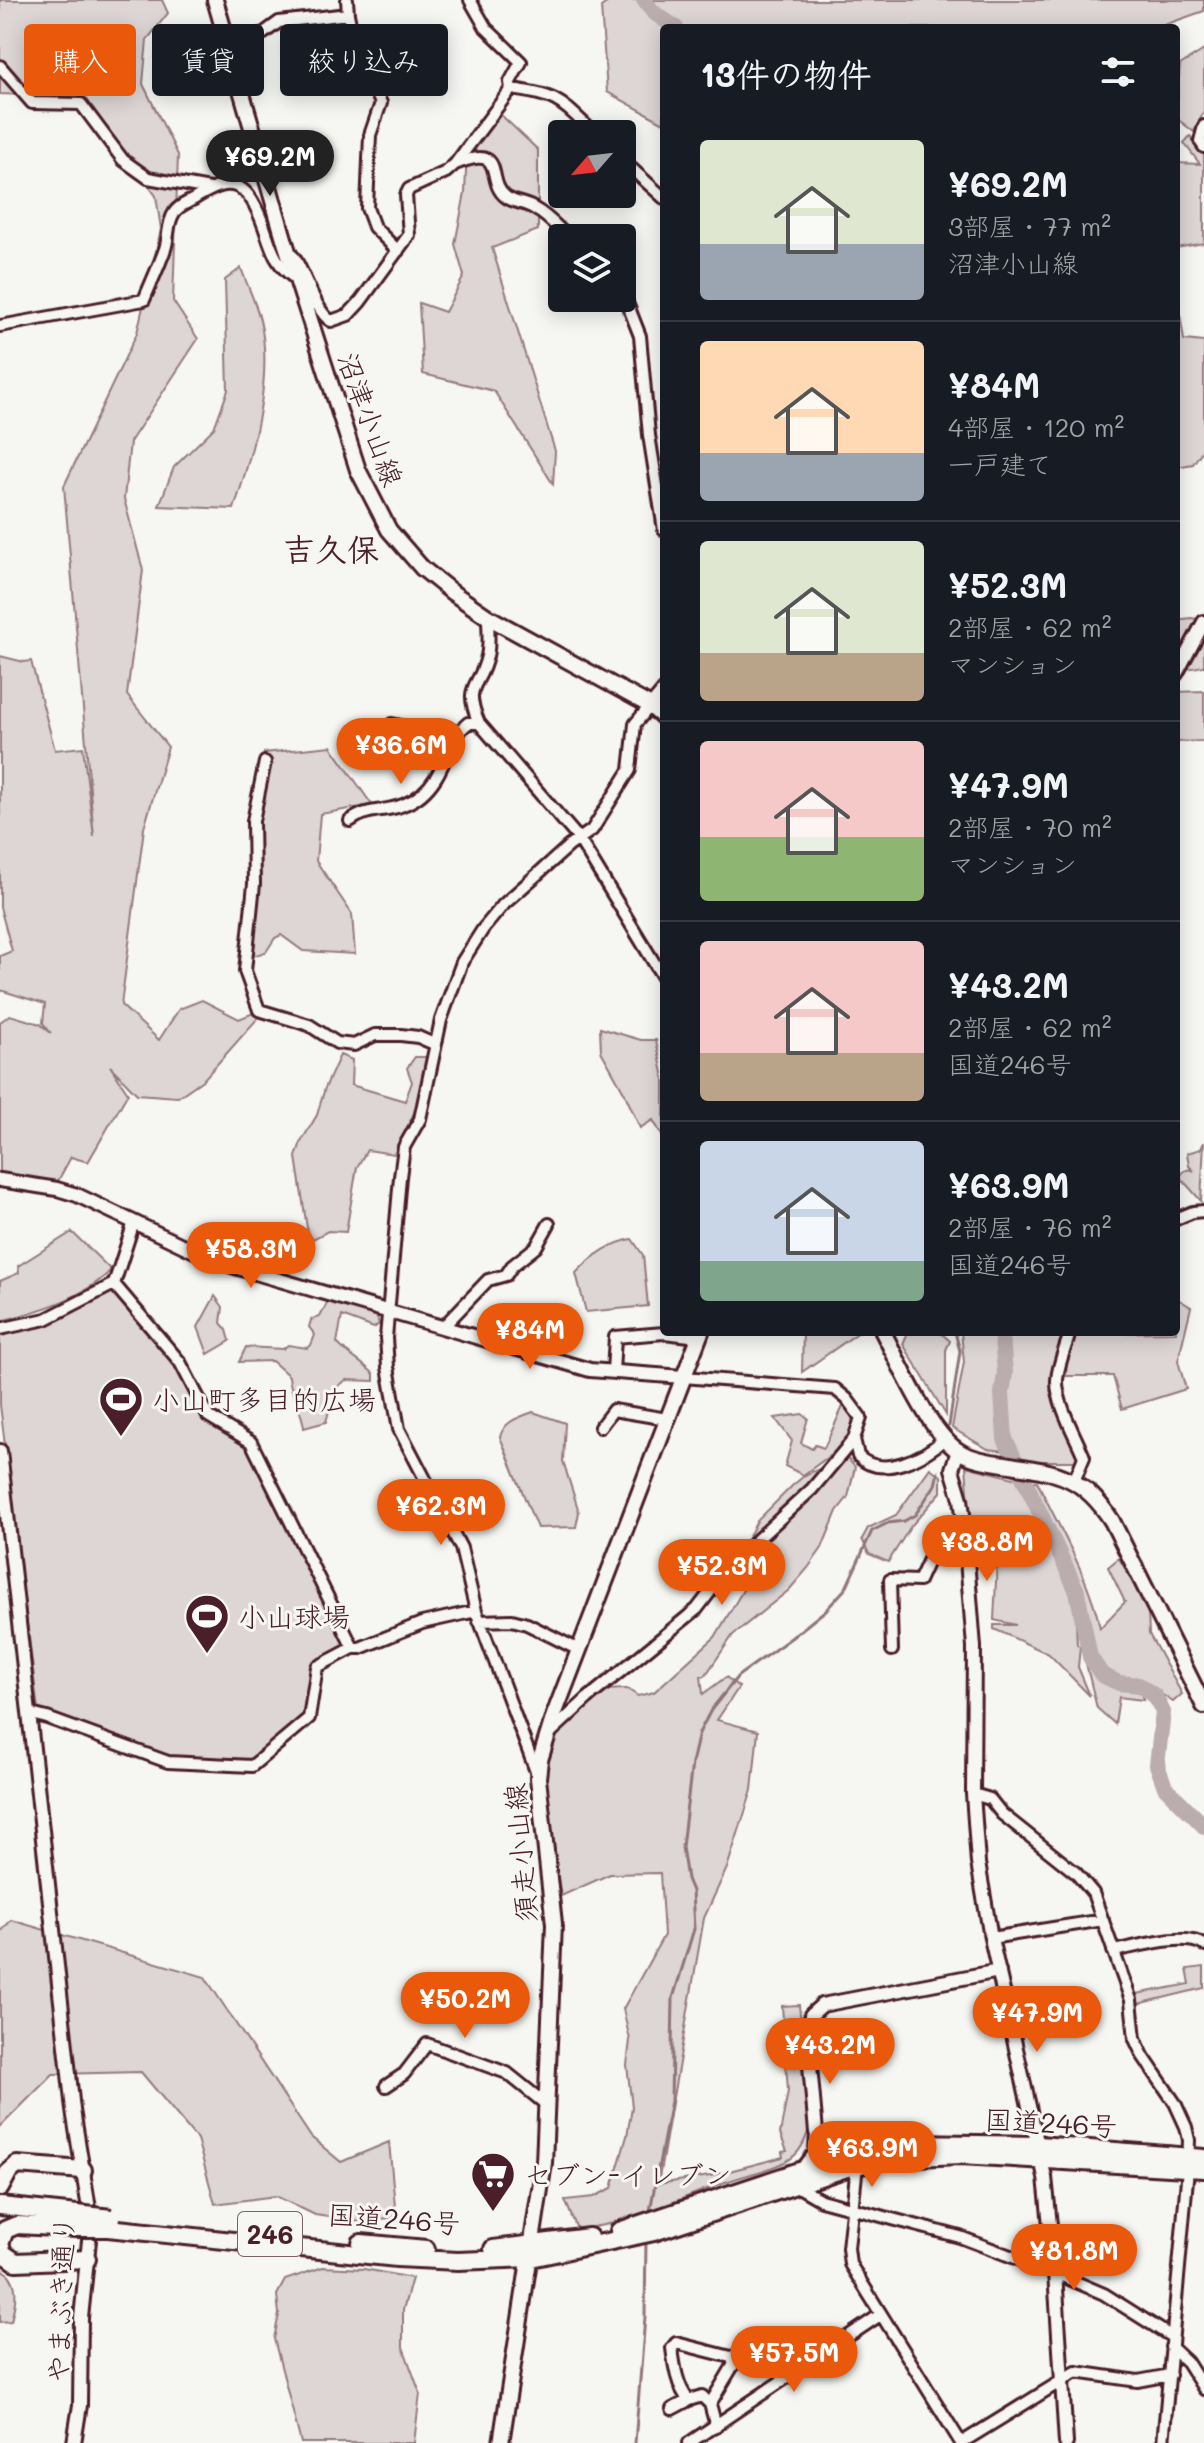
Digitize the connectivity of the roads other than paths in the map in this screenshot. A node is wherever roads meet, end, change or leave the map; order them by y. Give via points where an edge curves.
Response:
1 (215, 0) edge
2 (347, 0) edge
3 (470, 0) edge
4 (348, 14) junction
5 (222, 24) edge
6 (264, 33) edge
7 (0, 66) edge
8 (511, 89) junction
9 (242, 96) edge
10 (580, 120) edge
11 (1204, 126) edge
12 (1204, 147) edge
13 (455, 164) junction
14 (636, 173) edge
15 (210, 189) junction
16 (660, 194) edge
17 (553, 224) edge
18 (285, 242) junction
19 (398, 251) junction
20 (296, 279) junction
21 (631, 312) edge
22 (0, 326) edge
23 (660, 434) edge
24 (649, 435) junction
25 (660, 505) edge
26 (488, 617) junction
27 (1204, 622) edge
28 (1180, 667) edge
29 (660, 693) edge
30 (649, 705) junction
31 (660, 715) edge
32 (479, 723) junction
33 (392, 724) dead end
34 (453, 737) junction
35 (265, 762) dead end
36 (350, 821) dead end
37 (579, 839) junction
38 (660, 972) edge
39 (434, 1044) junction
40 (0, 1180) edge
41 (1204, 1211) edge
42 (1180, 1217) edge
43 (134, 1222) junction
44 (549, 1224) dead end
45 (114, 1284) junction
46 (387, 1311) junction
47 (443, 1327) junction
48 (0, 1329) edge
49 (660, 1333) edge
50 (699, 1336) edge
51 (885, 1336) edge
52 (1068, 1336) edge
53 (613, 1372) junction
54 (683, 1377) junction
55 (667, 1419) junction
56 (600, 1427) dead end
57 (854, 1439) junction
58 (944, 1439) junction
59 (0, 1451) edge
60 (958, 1451) junction
61 (2, 1476) edge
62 (1074, 1481) junction
63 (964, 1522) junction
64 (478, 1616) junction
65 (353, 1648) junction
66 (579, 1650) junction
67 (892, 1650) dead end
68 (1204, 1706) edge
69 (31, 1714) junction
70 (547, 1736) junction
71 (538, 1778) junction
72 (973, 1794) junction
73 (1103, 1920) junction
74 (991, 1938) junction
75 (1204, 1945) edge
76 (1113, 1951) junction
77 (999, 1971) junction
78 (386, 2086) dead end
79 (548, 2106) junction
80 (816, 2132) joint
81 (1041, 2152) junction
82 (1196, 2163) edge
83 (857, 2165) junction
84 (83, 2170) junction
85 (797, 2178) junction
86 (3, 2182) edge
87 (0, 2206) edge
88 (34, 2210) junction
89 (853, 2210) junction
90 (0, 2216) edge
91 (76, 2222) junction
92 (0, 2244) edge
93 (532, 2252) junction
94 (87, 2259) junction
95 (1055, 2273) junction
96 (880, 2315) junction
97 (1171, 2342) junction
98 (1170, 2375) junction
99 (1062, 2381) junction
100 (1204, 2389) edge
101 (689, 2400) junction
102 (710, 2404) junction
103 (672, 2409) dead end
104 (716, 2426) junction
105 (74, 2443) edge
106 (501, 2443) edge
107 (689, 2443) edge
108 (1066, 2443) edge
109 (1163, 2443) edge

1 - 5 main road, 沼津小山線
2 - 4 street
3 - 8 street via 486,28 521,62
4 - 6 street via 279,22
4 - 19 street via 356,53 381,103 370,135 367,208 374,227
7 - 15 street via 32,103 81,104 123,160 148,178
8 - 10 street via 548,94
8 - 13 street
9 - 18 main road, 沼津小山線
11 - 12 street
13 - 17 street via 479,157 490,162 506,197 534,207
13 - 19 street via 409,189 409,235
14 - 16 street
15 - 20 street via 229,184 249,195 276,260
15 - 22 street via 171,216 166,246 144,300
18 - 19 street via 323,317 331,321 348,315
18 - 20 main road, 沼津小山線
20 - 26 main road, 沼津小山線 via 375,507 422,568
21 - 24 street via 640,336
23 - 24 street
24 - 25 street
26 - 30 main road, 沼津小山線
26 - 32 street via 488,655 471,693
27 - 28 street
29 - 30 street
30 - 31 main road, 沼津小山線
30 - 37 street via 635,724 630,770 592,830
32 - 34 street via 468,723
32 - 37 street
33 - 34 street
34 - 36 street via 441,771 425,792 404,805 365,811
35 - 39 street via 253,821 254,884 245,971 259,1010 309,1025 337,1043 354,1045 375,1035 401,1035
37 - 38 street
37 - 39 street via 483,929 457,972
39 - 46 street via 420,1119 404,1147
40 - 43 street via 67,1192
41 - 42 street
43 - 45 street
43 - 46 street via 209,1258
44 - 47 street via 536,1247 506,1275 488,1280
45 - 48 street via 46,1319
45 - 65 street via 180,1362 208,1416 251,1442
46 - 47 street
46 - 64 street via 388,1367 399,1429 461,1548
47 - 53 street
49 - 53 street via 615,1337
50 - 54 main road, 須走小山線
51 - 58 main road
52 - 62 street via 1057,1382 1084,1457
53 - 54 street
54 - 55 main road, 須走小山線
54 - 57 street via 835,1389 861,1418
55 - 56 street via 613,1410
55 - 66 main road, 須走小山線
57 - 58 street via 861,1460 883,1466 932,1450
57 - 70 street via 812,1489 733,1562 697,1609
58 - 60 main road
59 - 61 street, やまぶき通り
60 - 62 main road
60 - 63 street via 952,1469
61 - 69 street, やまぶき通り
62 - 68 main road via 1097,1499 1112,1521
63 - 67 street via 942,1531 919,1581 890,1580
63 - 72 street via 974,1647
64 - 65 street via 422,1623
64 - 66 street via 527,1624
64 - 71 street
65 - 69 street via 317,1667 309,1718 252,1766 168,1762
66 - 70 main road, 須走小山線
69 - 84 street, やまぶき通り
70 - 71 main road, 須走小山線
71 - 79 main road, 須走小山線 via 554,1924
72 - 73 street via 990,1799 1076,1873 1093,1893
72 - 74 street
73 - 74 street
73 - 76 street
74 - 77 street
75 - 76 street via 1177,1940
76 - 82 street via 1131,2000 1135,2039 1179,2110
77 - 80 street via 822,2005 811,2015 808,2043
77 - 81 street
78 - 79 street via 404,2074 427,2044 507,2073
79 - 93 main road, 須走小山線
80 - 85 street via 815,2152
81 - 82 highway, 国道246号 / 246
81 - 83 highway, 国道246号 / 246 via 919,2156
81 - 85 highway, 国道246号 / 246 via 910,2143 839,2158
81 - 95 street
82 - 97 street
83 - 85 highway, 国道246号 / 246
83 - 89 street
84 - 86 highway via 17,2165
84 - 94 street, やまぶき通り via 91,2221
85 - 89 street via 821,2200
85 - 93 highway, 国道246号 / 246 via 621,2236
86 - 88 highway via 12,2197
87 - 88 highway
88 - 91 highway
89 - 95 street via 960,2237
89 - 96 street via 848,2257
90 - 91 highway
91 - 92 highway via 17,2225 5,2230
91 - 93 highway, 国道246号 / 246, bridge via 397,2258 458,2261
92 - 94 highway via 16,2262
93 - 106 main road, 須走小山線
94 - 105 street, やまぶき通り
95 - 97 street via 1104,2294
95 - 99 street
96 - 99 street via 961,2443
96 - 104 street
97 - 98 street
97 - 100 street
98 - 99 street via 1138,2381 1076,2372
98 - 109 street
99 - 108 street
101 - 102 street via 702,2396
101 - 102 street via 674,2365 676,2343 731,2357 734,2364
101 - 103 street
102 - 104 street
104 - 107 street

